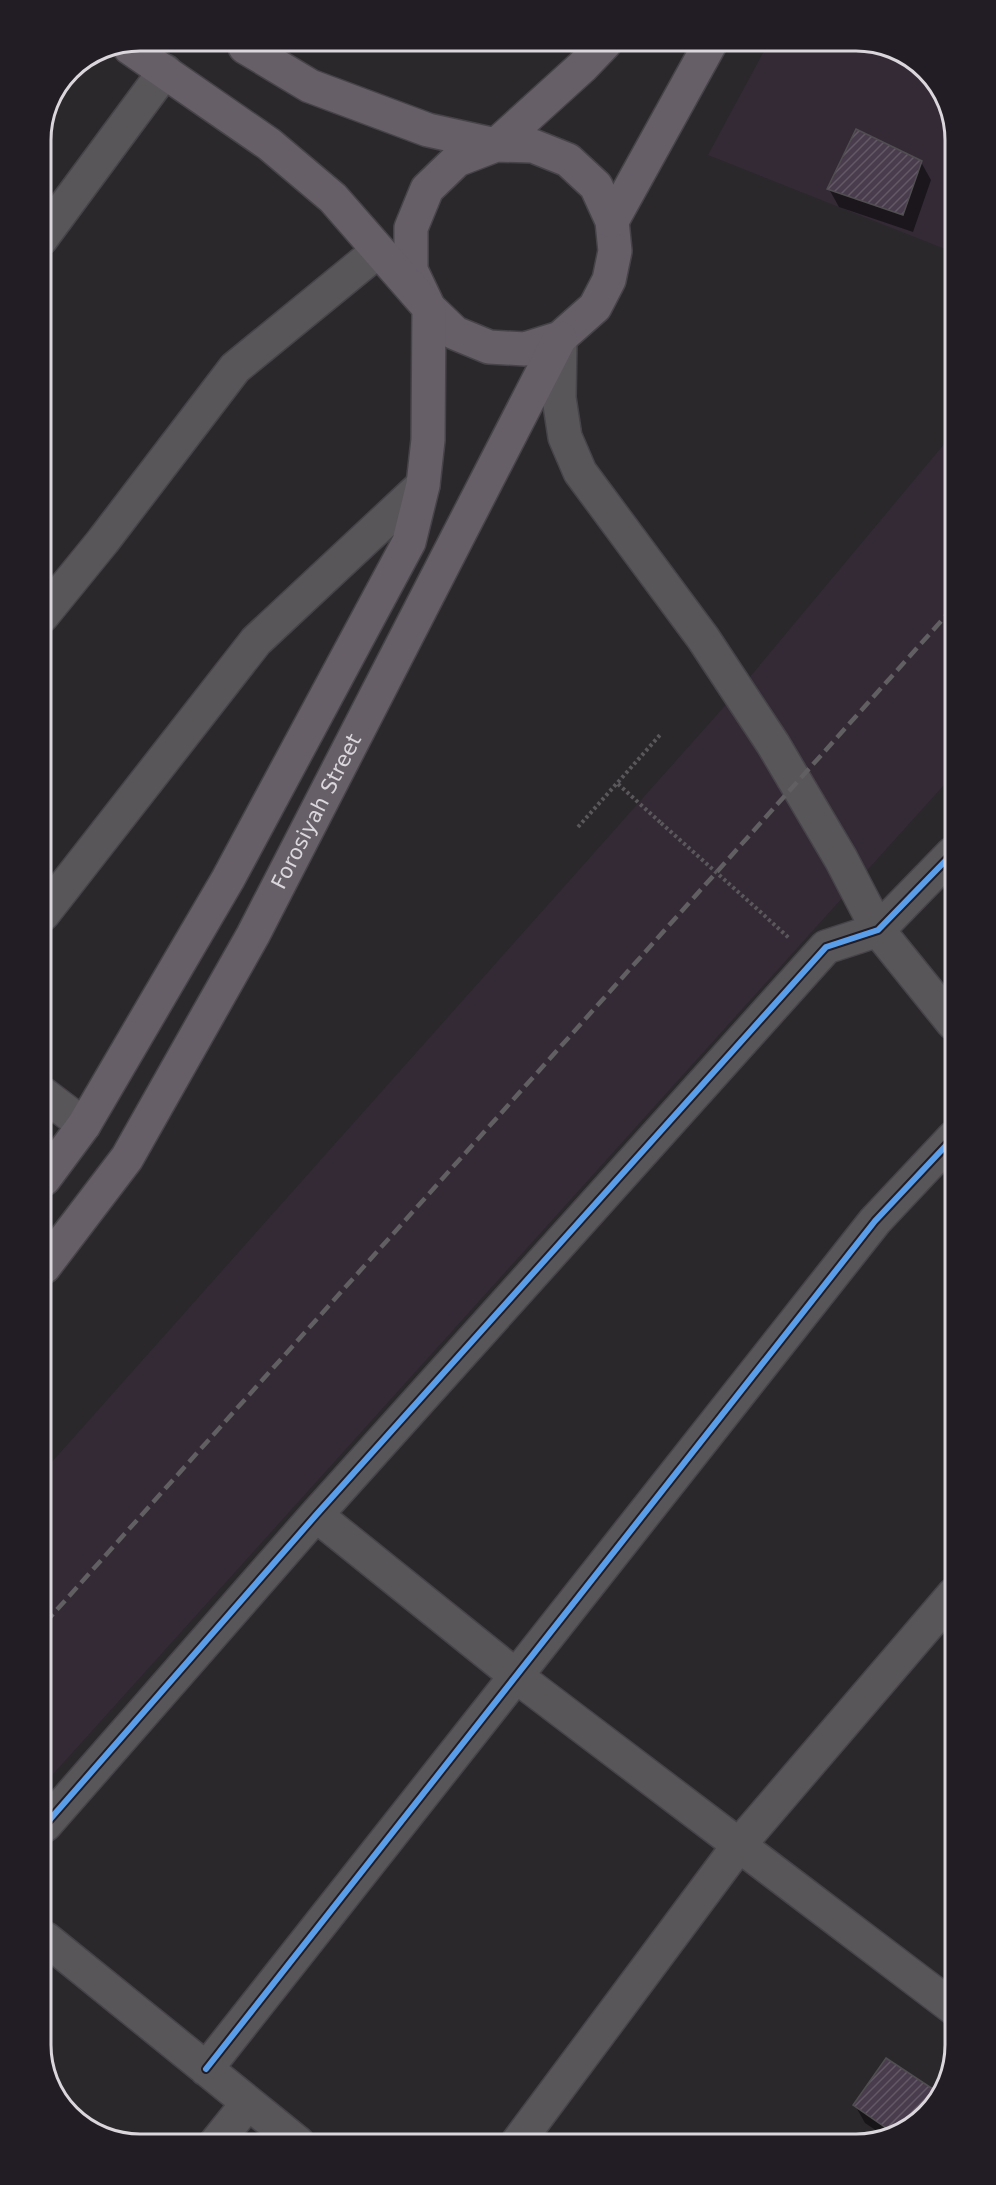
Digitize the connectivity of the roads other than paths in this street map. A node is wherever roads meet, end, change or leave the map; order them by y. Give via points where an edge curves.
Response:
1 (252, 51) edge
2 (597, 51) edge
3 (706, 51) edge
4 (135, 52) edge
5 (165, 71) junction
6 (495, 145) junction
7 (612, 221) junction
8 (51, 225) edge
9 (378, 251) junction
10 (429, 308) junction
11 (560, 338) junction
12 (423, 485) junction
13 (51, 605) edge
14 (945, 861) edge
15 (51, 904) edge
16 (878, 930) junction
17 (945, 1013) edge
18 (51, 1100) edge
19 (84, 1125) junction
20 (945, 1147) edge
21 (51, 1170) edge
22 (51, 1258) edge
23 (316, 1515) junction
24 (945, 1605) edge
25 (516, 1676) junction
26 (51, 1818) edge
27 (739, 1845) junction
28 (51, 1943) edge
29 (945, 2001) edge
30 (206, 2069) junction
31 (248, 2103) junction
32 (223, 2134) edge
33 (287, 2134) edge
34 (524, 2134) edge

1 - 6 main road via 310,86 371,110 428,130
2 - 6 main road
3 - 7 main road
4 - 5 main road
5 - 8 street
5 - 9 main road via 269,144 333,198
6 - 7 main road via 533,146 568,160 596,186
6 - 10 main road via 457,160 426,189 411,228 411,270
7 - 11 main road via 615,251 609,280 595,307
9 - 10 main road
9 - 13 street via 235,368
10 - 11 main road via 455,333 489,347 525,349
10 - 12 main road, Forosiyah Street via 428,440
11 - 16 street via 559,398 566,436 580,472 703,638 760,725 841,859
11 - 22 main road, Forosiyah Street via 253,935 127,1158
12 - 15 street via 256,641
12 - 19 main road, Forosiyah Street via 409,542 228,879
14 - 16 street
16 - 17 street
16 - 23 street via 826,947
18 - 19 street
19 - 21 main road, Forosiyah Street
20 - 25 street via 875,1221
23 - 25 street
23 - 26 street
24 - 27 street
25 - 27 street
25 - 30 street
27 - 29 street
27 - 34 street
28 - 30 street
30 - 31 street
31 - 32 street
31 - 33 street

